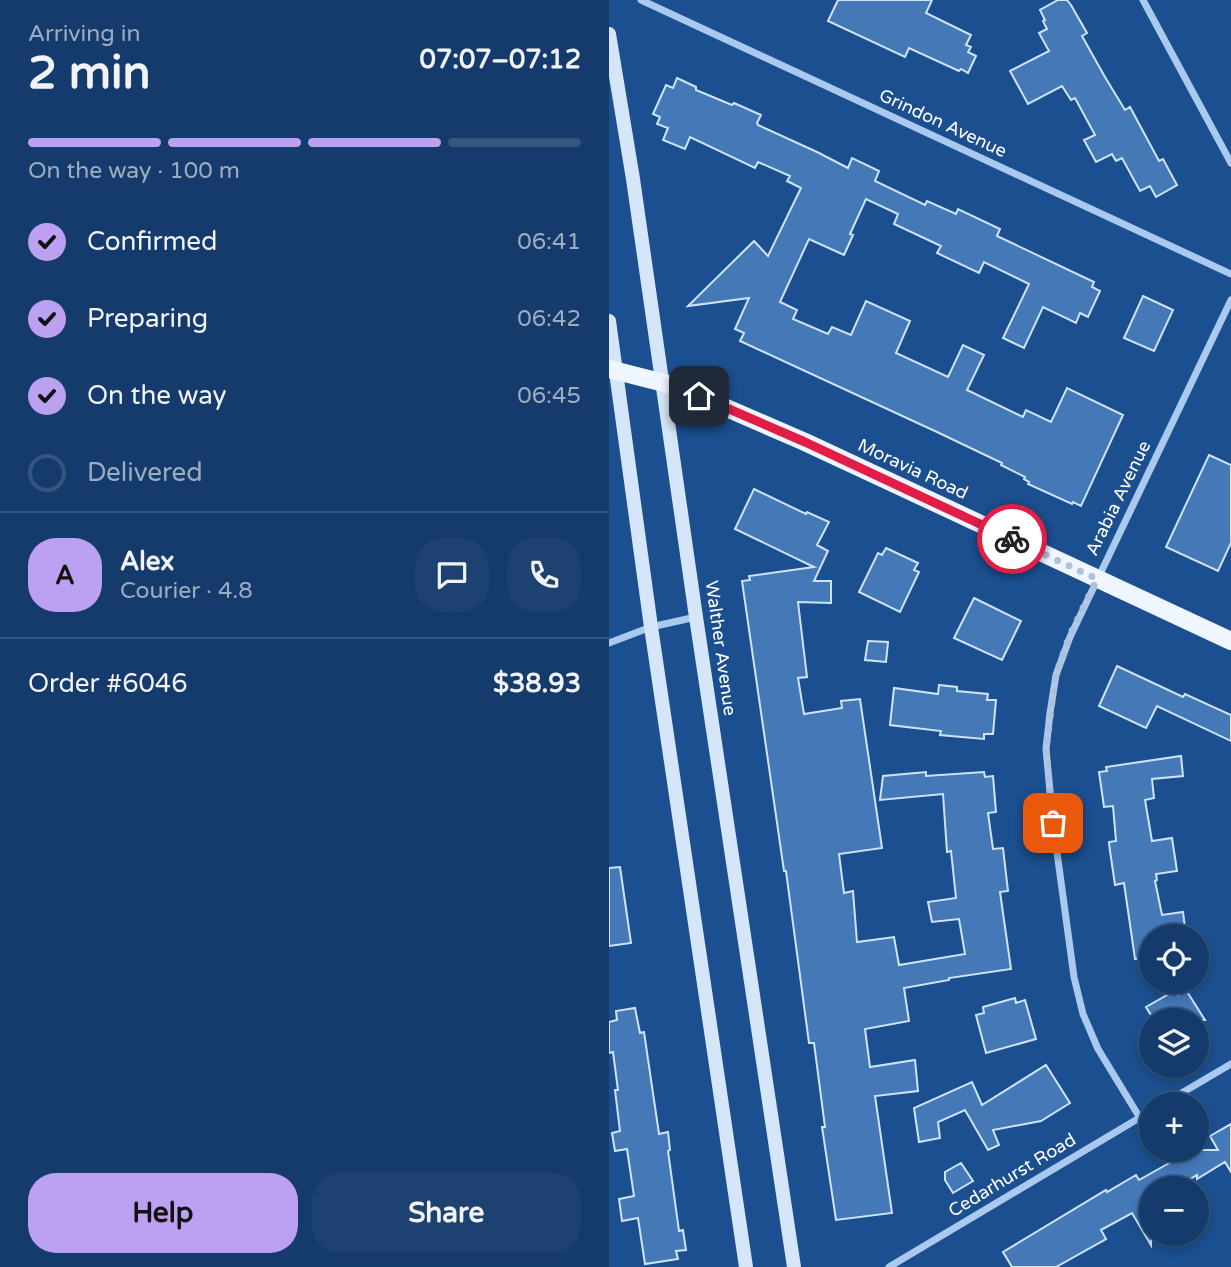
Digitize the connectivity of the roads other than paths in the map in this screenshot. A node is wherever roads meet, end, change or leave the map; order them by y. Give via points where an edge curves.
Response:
1 (641, 0) edge
2 (1143, 0) edge
3 (609, 34) edge
4 (1231, 163) edge
5 (1231, 274) edge
6 (1231, 300) edge
7 (609, 321) edge
8 (613, 369) edge
9 (664, 383) junction
10 (1097, 579) junction
11 (696, 617) junction
12 (651, 627) junction
13 (1231, 641) edge
14 (609, 643) edge
15 (1231, 1064) edge
16 (1183, 1092) edge
17 (1139, 1116) edge
18 (1139, 1119) edge
19 (746, 1267) edge
20 (794, 1267) edge
21 (889, 1267) edge

1 - 5 street, Grindon Avenue
2 - 4 street
3 - 9 main road, Walther Avenue
6 - 10 street, Arabia Avenue
7 - 8 main road
8 - 9 main road, Moravia Road
8 - 12 main road
9 - 10 main road, Moravia Road via 805,442
9 - 11 main road, Walther Avenue
10 - 13 main road, Moravia Road
10 - 17 street, Arabia Avenue via 1056,675 1046,749 1048,787 1083,1014 1098,1049
11 - 12 street
11 - 20 main road, Walther Avenue
12 - 14 street
12 - 19 main road
15 - 16 street
18 - 21 street, Cedarhurst Road

